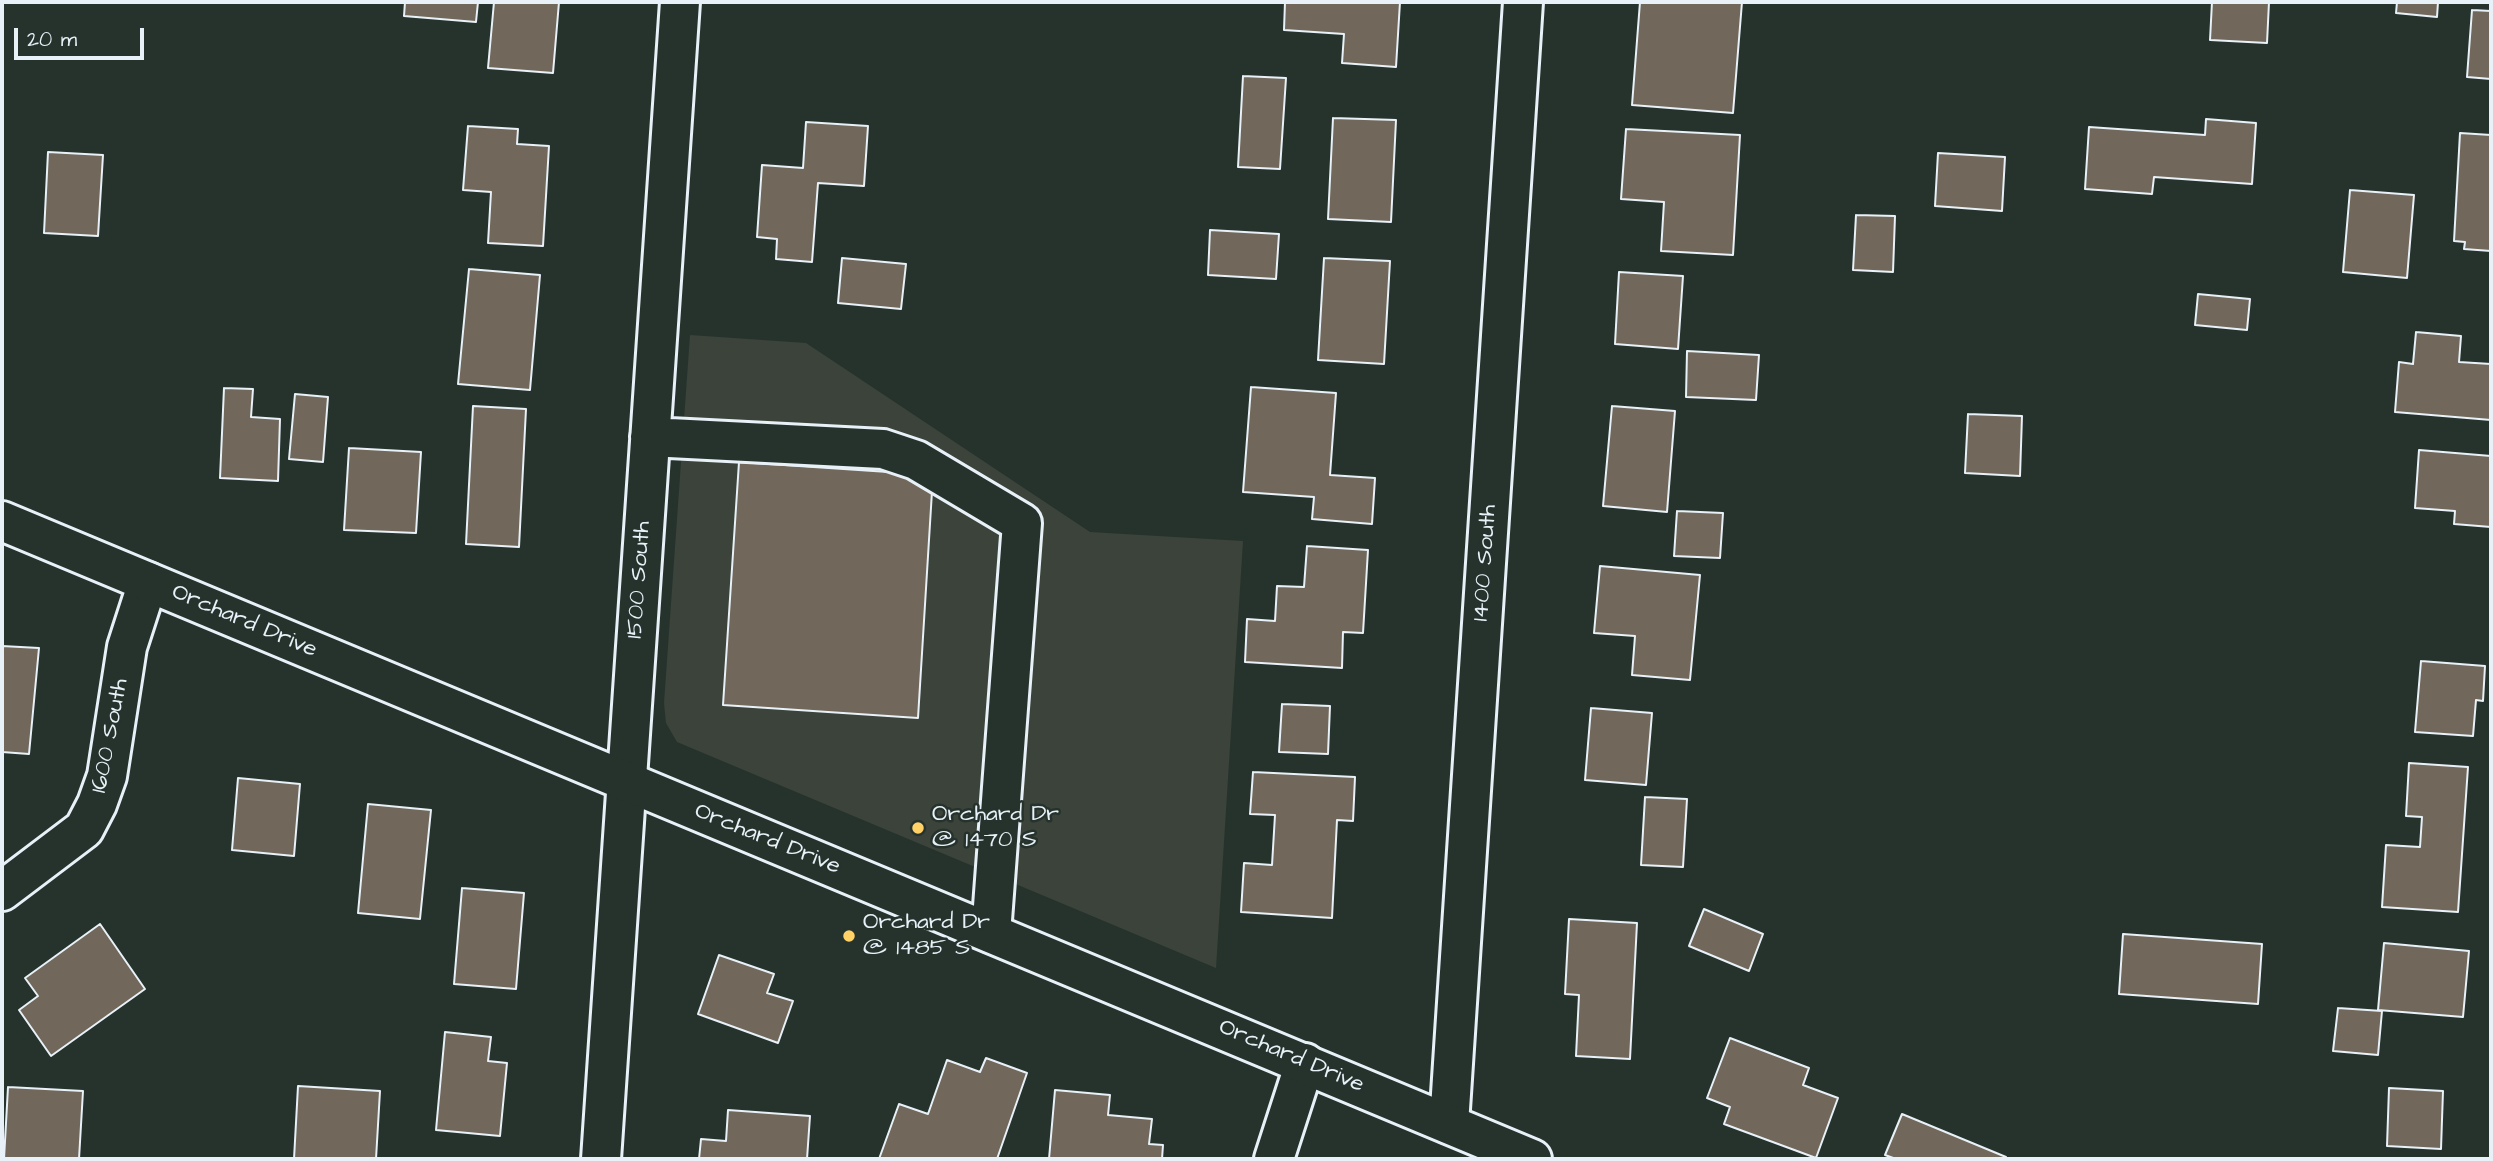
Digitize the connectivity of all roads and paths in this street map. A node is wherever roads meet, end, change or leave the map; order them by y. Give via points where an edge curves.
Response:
1 (680, 2) edge
2 (1523, 2) edge
3 (650, 437) junction
4 (2, 521) edge
5 (148, 582) junction
6 (626, 782) junction
7 (2, 891) edge
8 (991, 933) junction
9 (1305, 1063) junction
10 (1449, 1124) junction
11 (601, 1159) edge
12 (1274, 1159) edge
13 (1532, 1159) edge

1 - 3 street, 1500 South
2 - 10 street, 1400 South
3 - 6 street, 1500 South
3 - 8 street via 883,449 923,464 1022,523
4 - 5 street, Orchard Drive
5 - 6 street, Orchard Drive
5 - 7 street, 1600 South via 127,647 107,776 97,804 83,829
6 - 8 street, Orchard Drive
6 - 11 street, 1500 South
8 - 9 street, Orchard Drive
9 - 10 street, Orchard Drive
9 - 12 street
10 - 13 street, Orchard Drive

